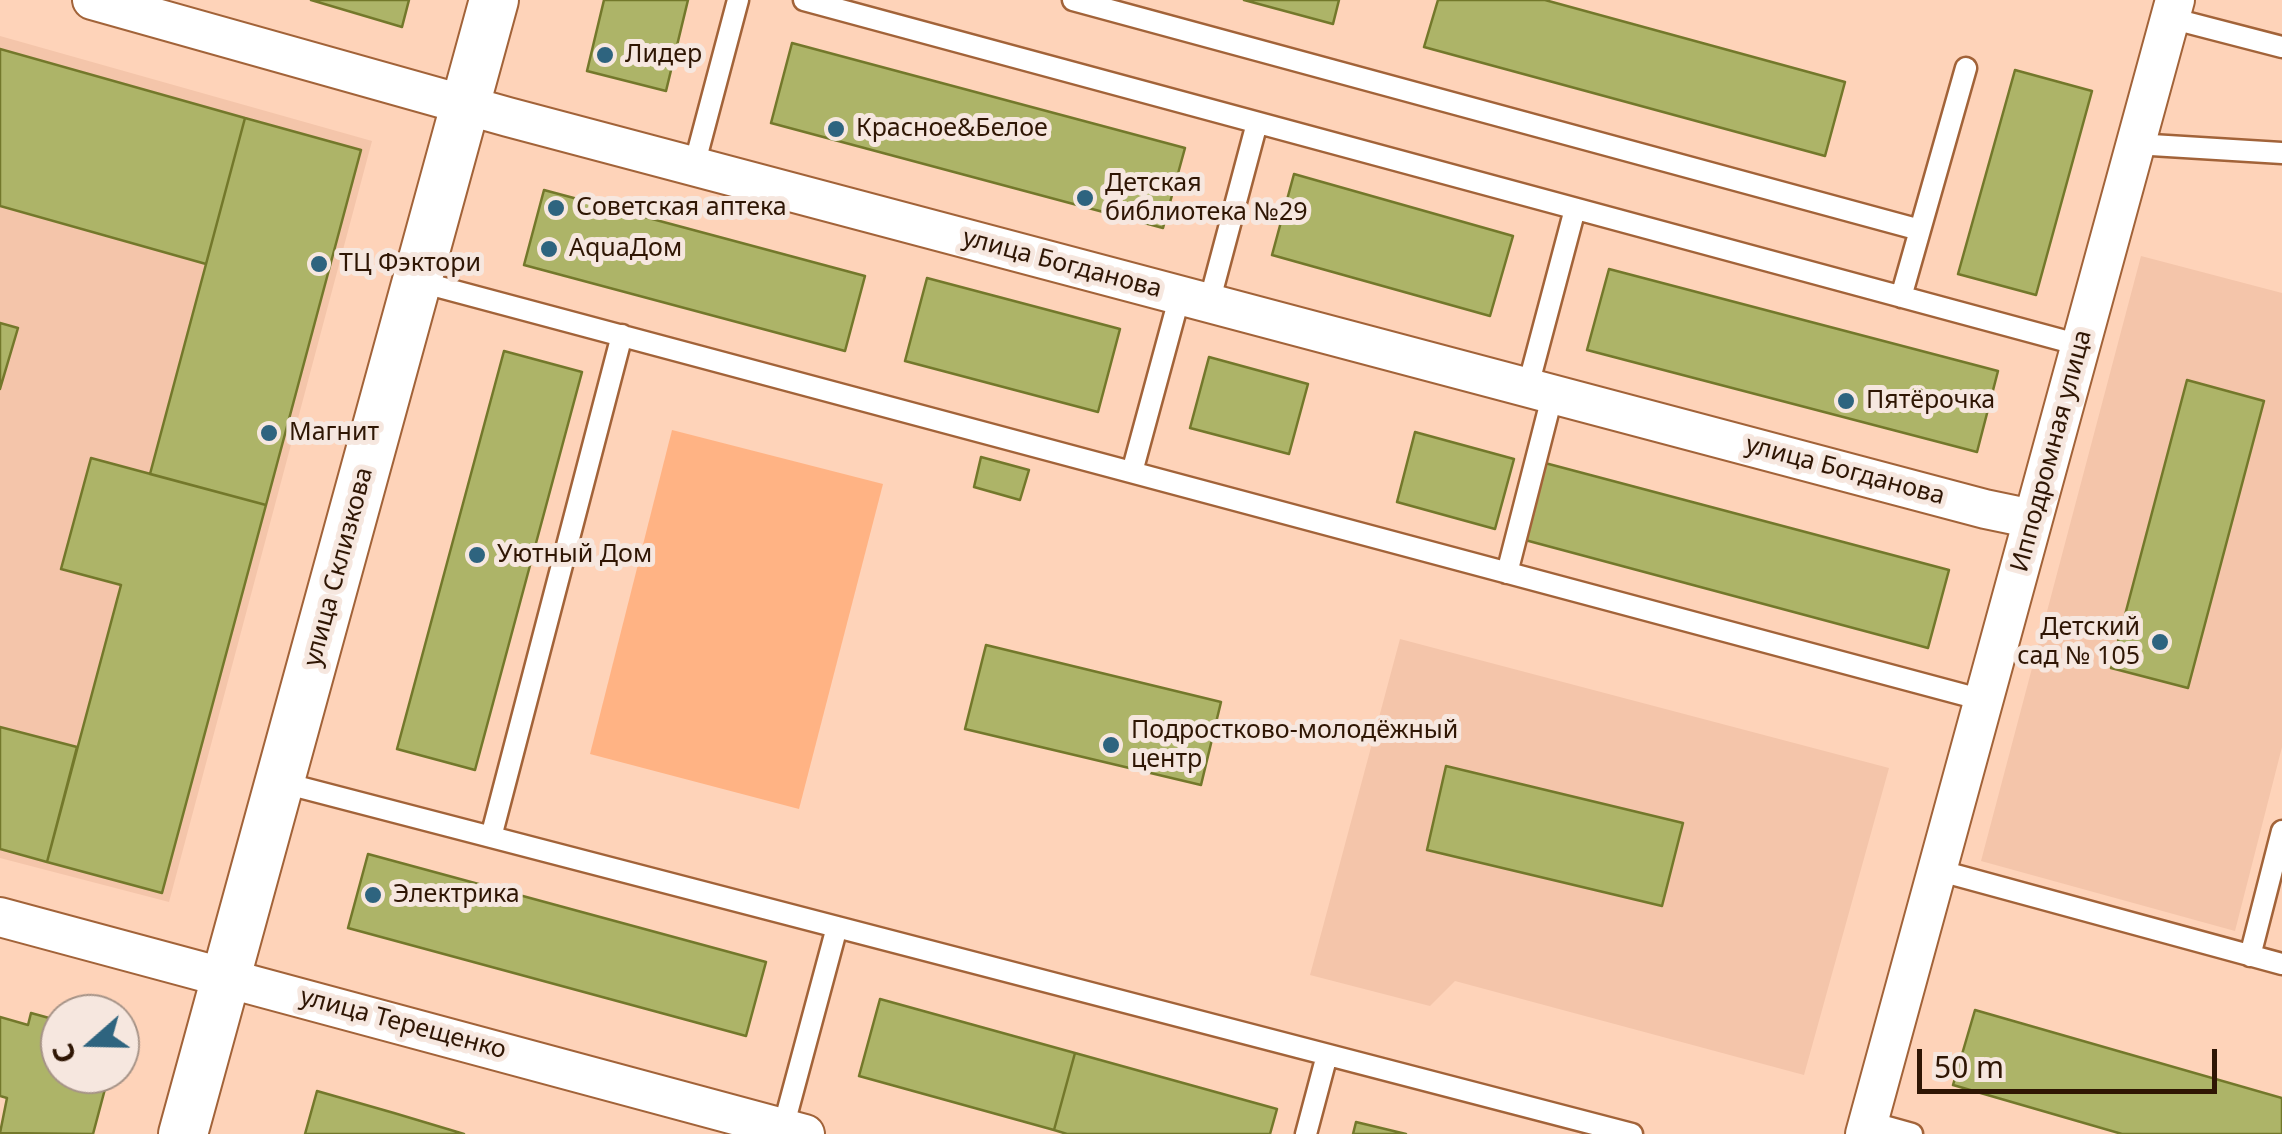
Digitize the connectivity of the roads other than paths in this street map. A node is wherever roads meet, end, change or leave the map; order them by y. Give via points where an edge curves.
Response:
1 (92, 0) edge
2 (494, 0) edge
3 (738, 0) edge
4 (804, 0) edge
5 (1072, 0) edge
6 (2172, 9) edge
7 (2282, 47) edge
8 (1966, 68) dead end
9 (466, 104) junction
10 (1257, 123) junction
11 (2135, 144) junction
12 (2282, 153) edge
13 (694, 166) junction
14 (1576, 209) junction
15 (1920, 230) junction
16 (418, 280) junction
17 (1901, 297) junction
18 (1195, 299) junction
19 (622, 336) junction
20 (2080, 345) junction
21 (1541, 390) junction
22 (1132, 472) junction
23 (2033, 519) junction
24 (1507, 573) junction
25 (1984, 700) junction
26 (280, 782) junction
27 (2282, 831) edge
28 (491, 837) junction
29 (1938, 870) junction
30 (0, 916) edge
31 (837, 928) junction
32 (2250, 956) junction
33 (2282, 964) edge
34 (226, 979) junction
35 (1326, 1055) junction
36 (1867, 1128) edge
37 (794, 1131) edge
38 (183, 1134) edge
39 (1306, 1134) edge
40 (1632, 1134) edge
41 (1912, 1134) edge

1 - 9 street, улица Богданова
2 - 9 street, улица Склизкова
3 - 13 lane
4 - 10 lane
5 - 15 lane
6 - 7 lane
6 - 11 street, Ипподромная улица
8 - 15 lane
9 - 13 street, улица Богданова
9 - 16 street, улица Склизкова
10 - 14 lane
10 - 18 lane
11 - 12 lane
11 - 20 street, Ипподромная улица
13 - 18 street, улица Богданова
14 - 17 lane
14 - 21 lane
15 - 17 lane
16 - 19 lane
16 - 26 street, улица Склизкова
17 - 20 lane
18 - 21 street, улица Богданова
18 - 22 lane
19 - 22 lane
19 - 28 lane
20 - 23 street, Ипподромная улица
21 - 23 street, улица Богданова
21 - 24 lane
22 - 24 lane
23 - 25 street, Ипподромная улица
24 - 25 lane
25 - 29 street, Ипподромная улица
26 - 28 lane
26 - 34 street, улица Склизкова
27 - 32 lane
28 - 31 lane
29 - 32 lane
29 - 36 street, Ипподромная улица
30 - 34 street, улица Терещенко
31 - 35 lane
31 - 37 lane
32 - 33 lane
34 - 37 street, улица Терещенко
34 - 38 street, улица Склизкова
35 - 39 lane
35 - 40 lane
36 - 41 lane

